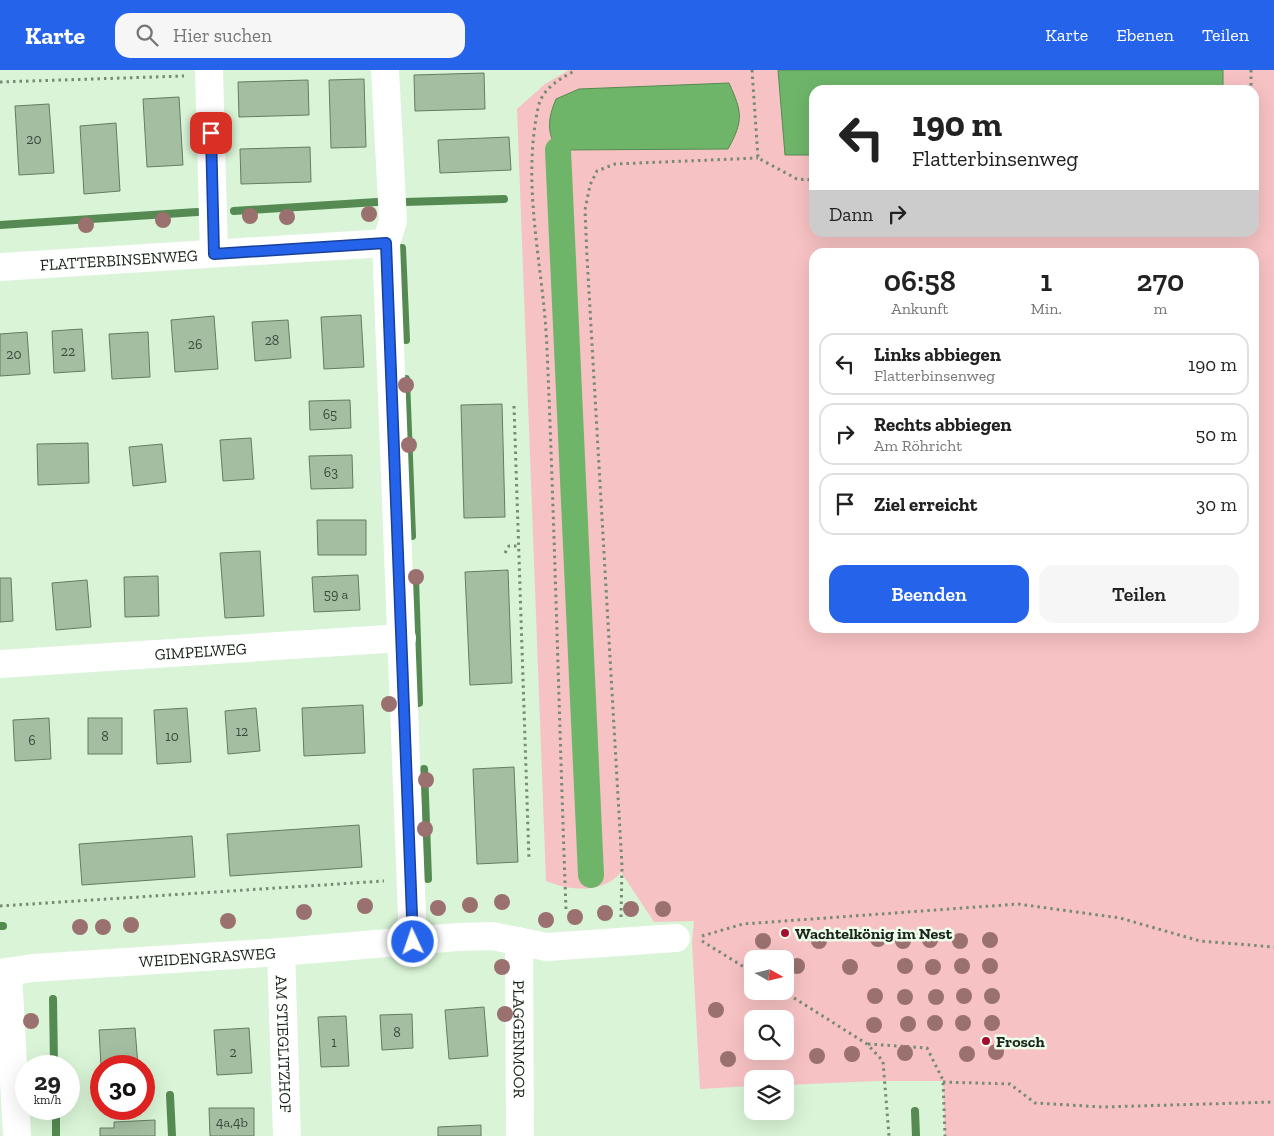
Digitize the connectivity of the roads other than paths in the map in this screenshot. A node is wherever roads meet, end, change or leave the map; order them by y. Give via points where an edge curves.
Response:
1 (385, 70) edge
2 (209, 72) edge
3 (386, 243) junction
4 (214, 254) junction
5 (0, 267) edge
6 (402, 638) junction
7 (0, 664) edge
8 (676, 938) dead end
9 (519, 941) junction
10 (413, 942) junction
11 (281, 952) junction
12 (4, 972) edge
13 (17, 1136) edge
14 (287, 1136) edge
15 (520, 1136) edge

1 - 3 street via 393,221
2 - 4 street
3 - 4 street, FLATTERBINSENWEG
3 - 6 street
4 - 5 street, FLATTERBINSENWEG
6 - 7 street, GIMPELWEG
6 - 10 street
8 - 9 street via 547,947
9 - 10 street via 492,936
9 - 15 street, PLAGGENMOOR
10 - 11 street, WEIDENGRASWEG
11 - 12 street, WEIDENGRASWEG
11 - 14 street, AM STIEGLITZHOF
12 - 13 street

